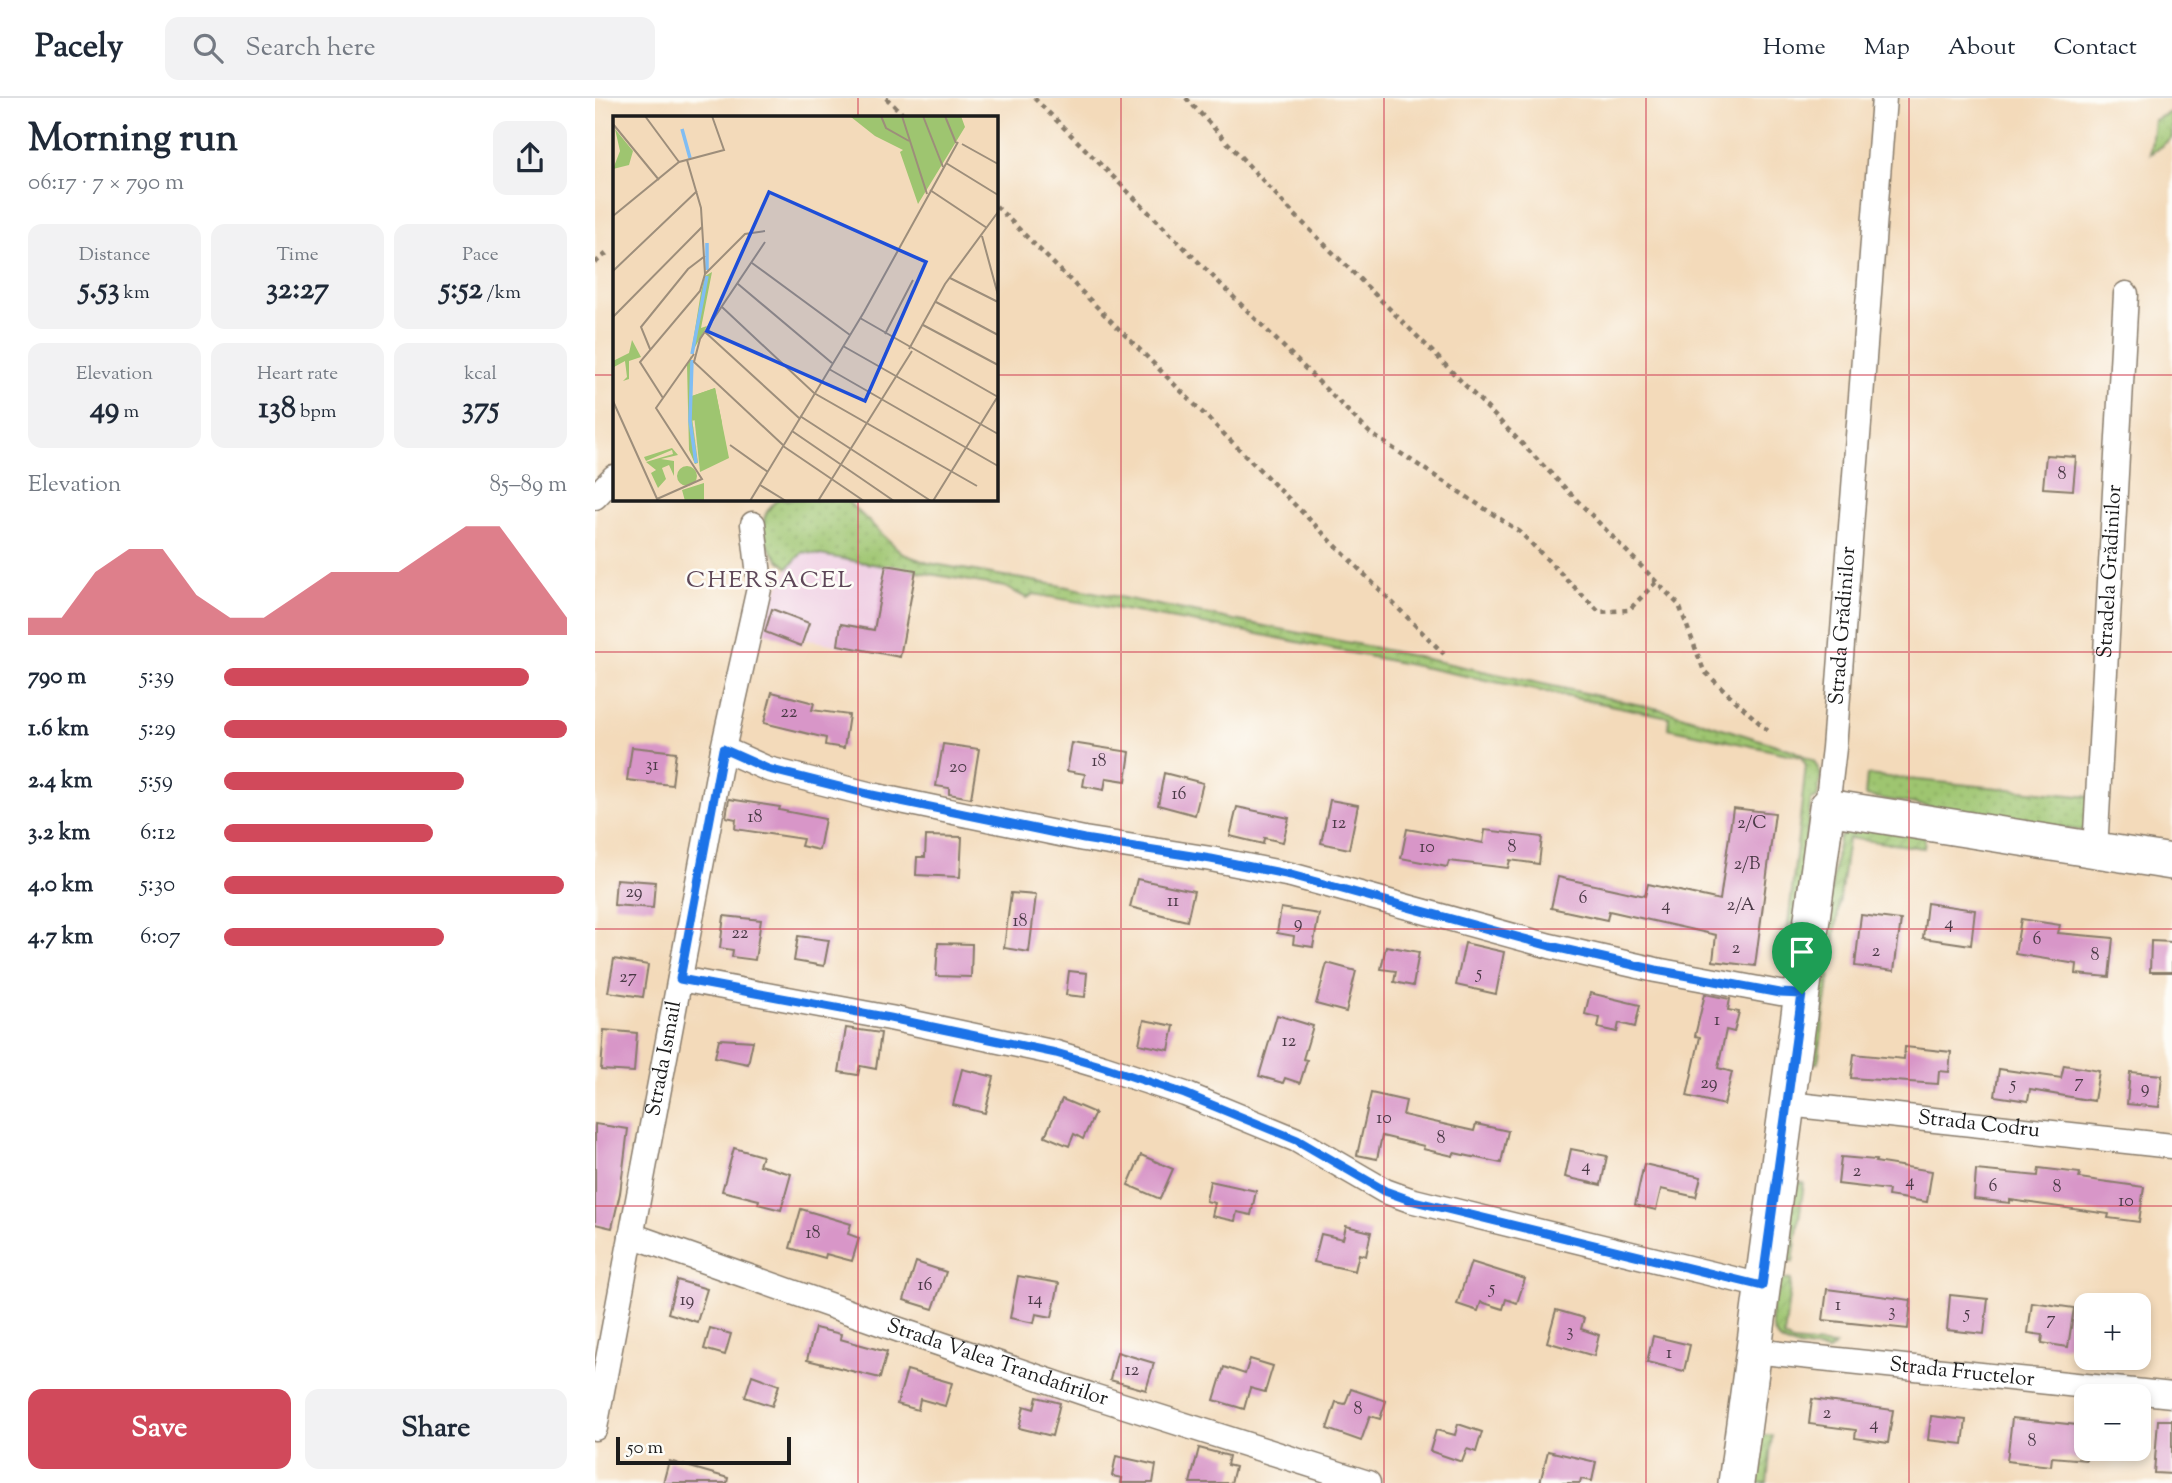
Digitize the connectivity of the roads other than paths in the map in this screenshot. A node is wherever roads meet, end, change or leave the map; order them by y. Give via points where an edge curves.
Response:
1 (1884, 98) edge
2 (2126, 294) dead end
3 (613, 478) edge
4 (595, 496) edge
5 (753, 524) dead end
6 (723, 749) junction
7 (1828, 807) junction
8 (2095, 850) junction
9 (2172, 862) edge
10 (680, 979) junction
11 (1802, 994) junction
12 (1787, 1104) junction
13 (2172, 1146) edge
14 (631, 1235) junction
15 (1762, 1286) junction
16 (1753, 1351) junction
17 (2172, 1395) edge
18 (595, 1428) edge
19 (1368, 1483) edge
20 (1736, 1483) edge

1 - 7 street, Strada Grădinilor
2 - 8 street, Stradela Grădinilor
3 - 4 street
5 - 6 street, Strada Ismail via 760,584
6 - 10 street, Strada Ismail
6 - 11 street via 768,769 872,795 1291,875 1550,946 1656,970
7 - 8 street
7 - 11 street
8 - 9 street
10 - 14 street, Strada Ismail
10 - 15 street via 1056,1053 1185,1094 1285,1135 1385,1191 1410,1200
11 - 12 street
12 - 13 street, Strada Codru
12 - 15 street
14 - 18 street, Strada Ismail
14 - 19 street, Strada Valea Trandafirilor via 1077,1391
15 - 16 street
16 - 17 street, Strada Fructelor
16 - 20 street

